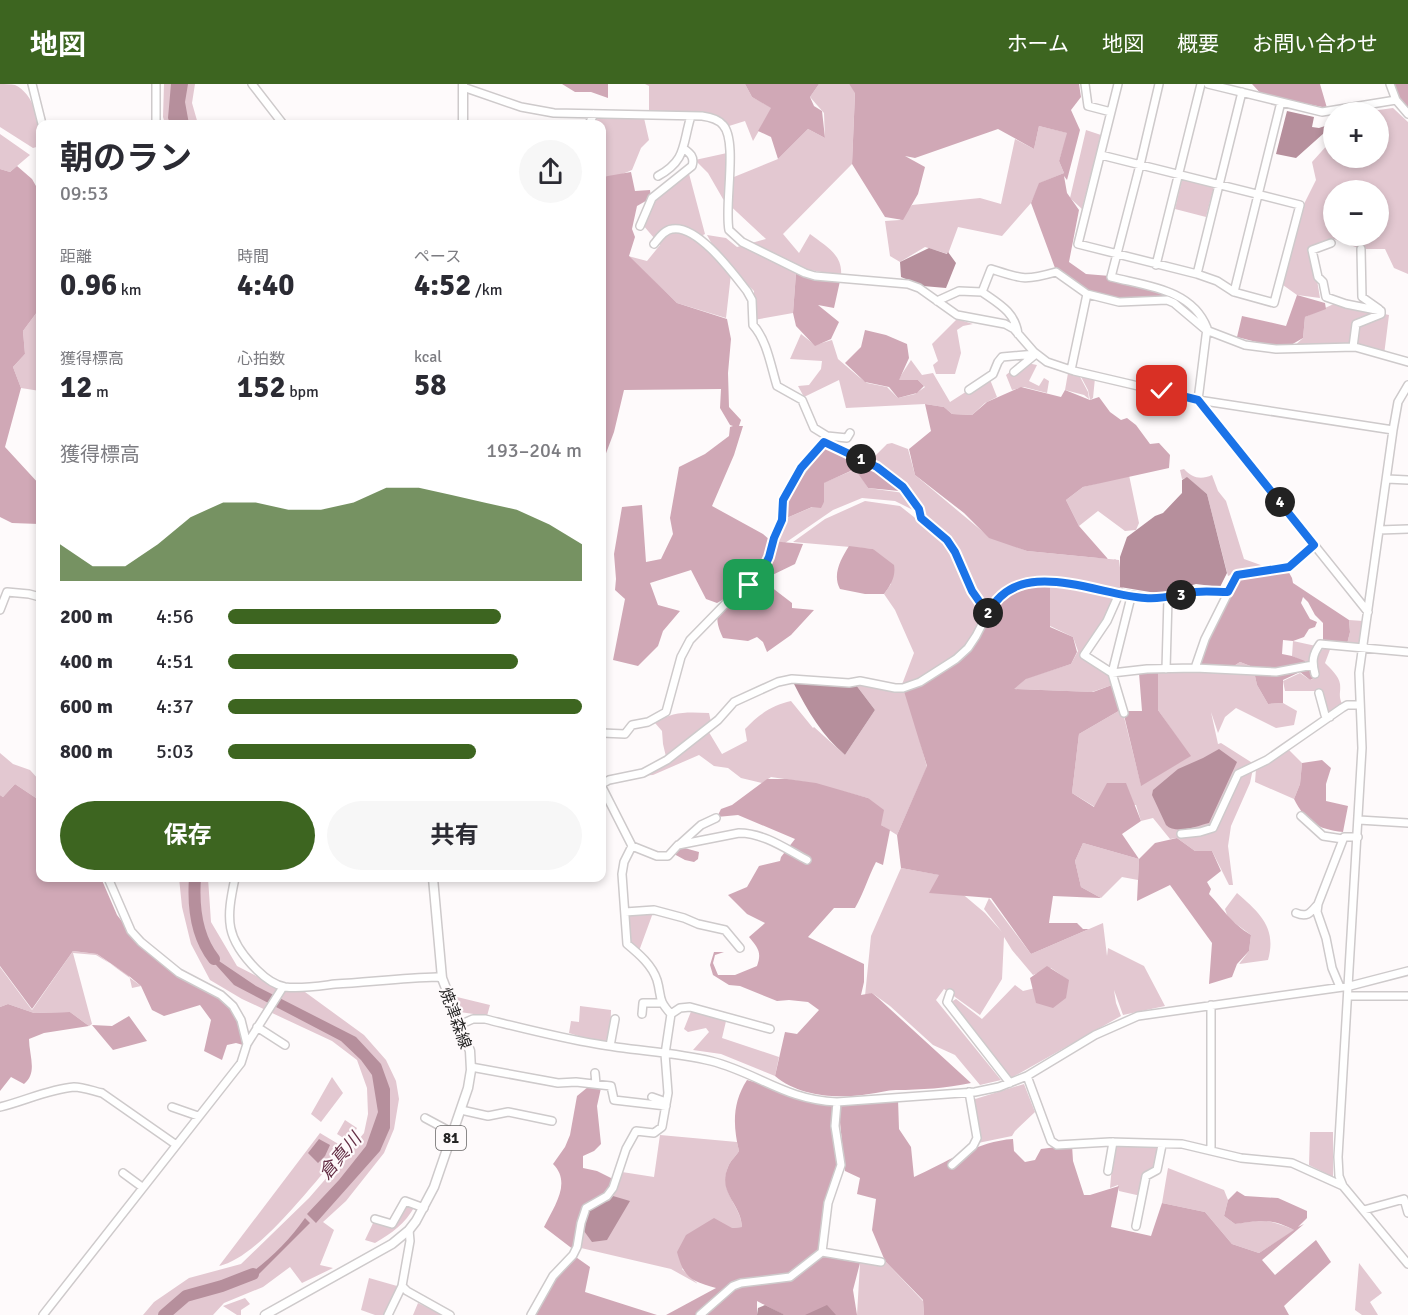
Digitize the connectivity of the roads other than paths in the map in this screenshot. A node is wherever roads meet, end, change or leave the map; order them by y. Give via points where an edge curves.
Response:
1 (32, 84) edge
2 (156, 84) edge
3 (252, 84) edge
4 (1085, 84) edge
5 (1118, 84) edge
6 (1159, 84) edge
7 (1201, 84) edge
8 (1208, 84) edge
9 (1390, 84) edge
10 (463, 85) edge
11 (1242, 92) junction
12 (1396, 100) junction
13 (1281, 102) junction
14 (1111, 112) junction
15 (594, 114) junction
16 (1408, 114) edge
17 (691, 116) junction
18 (41, 120) edge
19 (156, 120) edge
20 (280, 120) edge
21 (464, 120) edge
22 (591, 120) edge
23 (683, 148) junction
24 (1101, 155) junction
25 (1140, 165) junction
26 (1179, 174) junction
27 (658, 176) dead end
28 (1218, 183) junction
29 (1258, 193) junction
30 (640, 226) dead end
31 (654, 244) dead end
32 (1323, 246) edge
33 (1361, 249) dead end
34 (1118, 255) junction
35 (1156, 265) junction
36 (1197, 274) junction
37 (982, 292) junction
38 (1234, 292) junction
39 (1087, 294) junction
40 (937, 301) junction
41 (1381, 311) junction
42 (1206, 330) junction
43 (1018, 334) junction
44 (1353, 347) junction
45 (1036, 354) junction
46 (1408, 362) edge
47 (1071, 370) junction
48 (1014, 372) dead end
49 (1408, 385) edge
50 (969, 390) dead end
51 (1198, 400) junction
52 (1393, 430) junction
53 (850, 433) dead end
54 (826, 439) junction
55 (1387, 479) junction
56 (1408, 480) edge
57 (1408, 529) edge
58 (1379, 530) junction
59 (1314, 545) junction
60 (1228, 592) junction
61 (1119, 594) junction
62 (36, 596) edge
63 (1131, 597) junction
64 (1168, 598) junction
65 (0, 610) edge
66 (1368, 612) junction
67 (988, 614) junction
68 (1363, 648) junction
69 (1408, 652) edge
70 (1313, 665) junction
71 (1195, 668) junction
72 (1166, 669) junction
73 (1112, 673) junction
74 (1315, 674) dead end
75 (1319, 693) dead end
76 (1359, 705) junction
77 (1124, 713) dead end
78 (1330, 717) junction
79 (606, 733) edge
80 (606, 783) edge
81 (606, 794) edge
82 (1301, 816) dead end
83 (716, 818) dead end
84 (1359, 820) junction
85 (1408, 823) edge
86 (1181, 834) dead end
87 (1358, 837) junction
88 (1343, 839) junction
89 (678, 845) junction
90 (632, 846) junction
91 (807, 860) dead end
92 (110, 882) edge
93 (234, 882) edge
94 (433, 882) edge
95 (1318, 904) junction
96 (625, 912) junction
97 (1296, 913) dead end
98 (740, 948) dead end
99 (1408, 972) edge
100 (442, 978) junction
101 (1350, 986) junction
102 (283, 987) junction
103 (1340, 987) junction
104 (950, 993) dead end
105 (1349, 996) junction
106 (1408, 996) edge
107 (661, 1003) junction
108 (1211, 1005) junction
109 (642, 1014) dead end
110 (671, 1014) junction
111 (615, 1019) dead end
112 (459, 1025) junction
113 (257, 1027) junction
114 (770, 1029) dead end
115 (247, 1044) junction
116 (285, 1045) dead end
117 (610, 1046) junction
118 (665, 1054) junction
119 (471, 1067) junction
120 (595, 1073) dead end
121 (1027, 1076) junction
122 (1010, 1083) junction
123 (596, 1084) junction
124 (969, 1092) junction
125 (652, 1097) dead end
126 (837, 1102) junction
127 (666, 1104) junction
128 (0, 1107) edge
129 (172, 1107) dead end
130 (461, 1110) junction
131 (198, 1116) junction
132 (425, 1118) dead end
133 (552, 1120) dead end
134 (453, 1133) junction
135 (1113, 1143) junction
136 (175, 1144) junction
137 (1162, 1144) junction
138 (1211, 1150) junction
139 (952, 1165) dead end
140 (1108, 1171) dead end
141 (123, 1173) dead end
142 (1343, 1186) junction
143 (142, 1187) junction
144 (424, 1208) junction
145 (1364, 1210) junction
146 (1408, 1213) edge
147 (375, 1219) dead end
148 (1136, 1226) dead end
149 (409, 1230) junction
150 (822, 1252) junction
151 (881, 1262) dead end
152 (1408, 1264) edge
153 (402, 1286) junction
154 (43, 1315) edge
155 (265, 1315) edge
156 (388, 1315) edge
157 (449, 1315) edge
158 (531, 1315) edge
159 (700, 1315) edge

1 - 18 street
2 - 19 street
3 - 20 street
4 - 14 street via 1088,106
5 - 14 street
6 - 25 street
7 - 26 street
8 - 11 street
9 - 12 street
10 - 15 street via 537,111
10 - 21 main road
11 - 13 street
11 - 28 street
12 - 13 street via 1322,112
12 - 16 street
13 - 29 street
14 - 24 street
15 - 17 street
15 - 22 street
17 - 23 street
17 - 40 street via 719,120 725,126 731,167 728,224 742,242 805,273 908,284
23 - 27 street via 676,164
23 - 30 street via 690,153 692,166 652,198
24 - 25 street
24 - 34 street via 1078,244
25 - 26 street
25 - 34 street
26 - 28 street
26 - 35 street
28 - 29 street
28 - 36 street
29 - 38 street
29 - 38 street via 1300,205 1274,303
31 - 54 street via 664,233 680,229 707,244 752,300 753,326 758,330 777,386 801,400 814,428
32 - 41 street via 1312,250 1326,297
33 - 41 street via 1362,297
34 - 35 street
34 - 42 street via 1111,277 1173,292 1204,320
35 - 36 street
36 - 38 street
37 - 39 street via 991,269 1030,279 1056,272
37 - 40 street via 959,291
37 - 43 street via 1007,309 1016,322
39 - 42 street via 1119,302 1167,300
39 - 47 street
40 - 43 street via 957,315 1005,324
41 - 44 street via 1356,324
42 - 44 street via 1245,345 1276,349
42 - 51 street
43 - 45 street
44 - 46 street
45 - 47 street
45 - 48 street
45 - 50 street via 1002,357 993,374
47 - 51 street
49 - 52 street via 1398,402
51 - 52 street
51 - 59 street
52 - 55 street
53 - 54 street via 848,438
54 - 67 street via 877,467 903,487 921,518 947,540
54 - 79 street via 801,468 783,500 782,520 762,572 690,639 666,712 632,725 625,734
55 - 56 street
55 - 58 street
57 - 58 street
58 - 66 street
59 - 60 street via 1289,567 1237,575
59 - 66 street
60 - 64 street via 1195,592
60 - 71 street
61 - 63 street
61 - 67 street via 1068,583 1035,582 1002,594
61 - 73 street via 1107,621 1084,655
62 - 65 street via 7,592
63 - 64 street
63 - 73 street
64 - 72 street
66 - 68 street
67 - 80 street via 968,648 920,682 896,688 860,681 778,682 734,702 718,720 667,760 643,773
68 - 69 street
68 - 70 street via 1320,644
68 - 76 street
70 - 71 street via 1276,672
70 - 74 street
71 - 72 street
72 - 73 street
73 - 77 street
75 - 78 street via 1325,715
76 - 78 street via 1347,705
76 - 84 street
78 - 86 street via 1267,760 1238,774 1213,828
81 - 90 street
82 - 88 street via 1323,836
83 - 89 street
84 - 85 street
84 - 87 street
87 - 88 street
87 - 101 street
88 - 95 street
89 - 90 street via 663,857
89 - 91 street via 749,833
90 - 96 street via 622,874
92 - 115 street via 131,931 179,973 233,1006
93 - 102 street via 229,922 234,941 264,977
94 - 100 main road, 焼津森線 / 81
95 - 97 street via 1308,915
95 - 103 street via 1317,912
96 - 98 street via 654,910 725,930
96 - 107 street via 627,944 652,970
99 - 101 street
100 - 102 street
100 - 112 main road, 焼津森線 / 81
101 - 103 street
101 - 105 street
102 - 113 street
103 - 108 street
104 - 122 street via 947,1002
105 - 106 street
105 - 142 street via 1338,1157
107 - 109 street via 644,1003
107 - 110 street
108 - 121 street via 1158,1012 1116,1024
108 - 138 street
110 - 114 street via 690,1007
110 - 118 street
111 - 117 street
112 - 117 street via 485,1019
112 - 119 main road, 焼津森線 / 81 via 470,1051
113 - 115 street
113 - 116 street
115 - 131 street via 241,1063
117 - 118 street
118 - 126 street via 712,1062 799,1097
118 - 127 street
119 - 123 street via 558,1083
119 - 130 main road, 焼津森線 / 81
120 - 123 street
121 - 122 street
121 - 135 street via 1051,1141 1057,1145
122 - 124 street
123 - 127 street via 611,1086 614,1100
124 - 126 street
124 - 139 street via 977,1138 974,1146
125 - 127 street
126 - 150 street via 835,1126 841,1166 828,1203
127 - 158 street via 662,1127 654,1133 636,1131 608,1196 586,1208 573,1255 553,1276
128 - 136 street via 76,1087 91,1090 102,1093
129 - 131 street
130 - 133 street via 488,1116 508,1112
130 - 134 main road, 焼津森線 / 81
131 - 136 street
132 - 134 street
134 - 144 main road, 焼津森線 / 81
135 - 137 street
135 - 140 street
136 - 143 street
137 - 138 street
137 - 148 street via 1157,1170 1146,1176
138 - 142 street via 1241,1158 1292,1163
141 - 143 street
142 - 145 street
143 - 154 street
144 - 147 street via 405,1201 392,1224
144 - 149 main road, 焼津森線 / 81
145 - 146 street via 1404,1199
145 - 152 street
149 - 153 street
149 - 155 main road, 焼津森線 / 81 via 393,1244
150 - 151 street
150 - 159 street via 790,1277 733,1287
153 - 156 street
153 - 157 street

